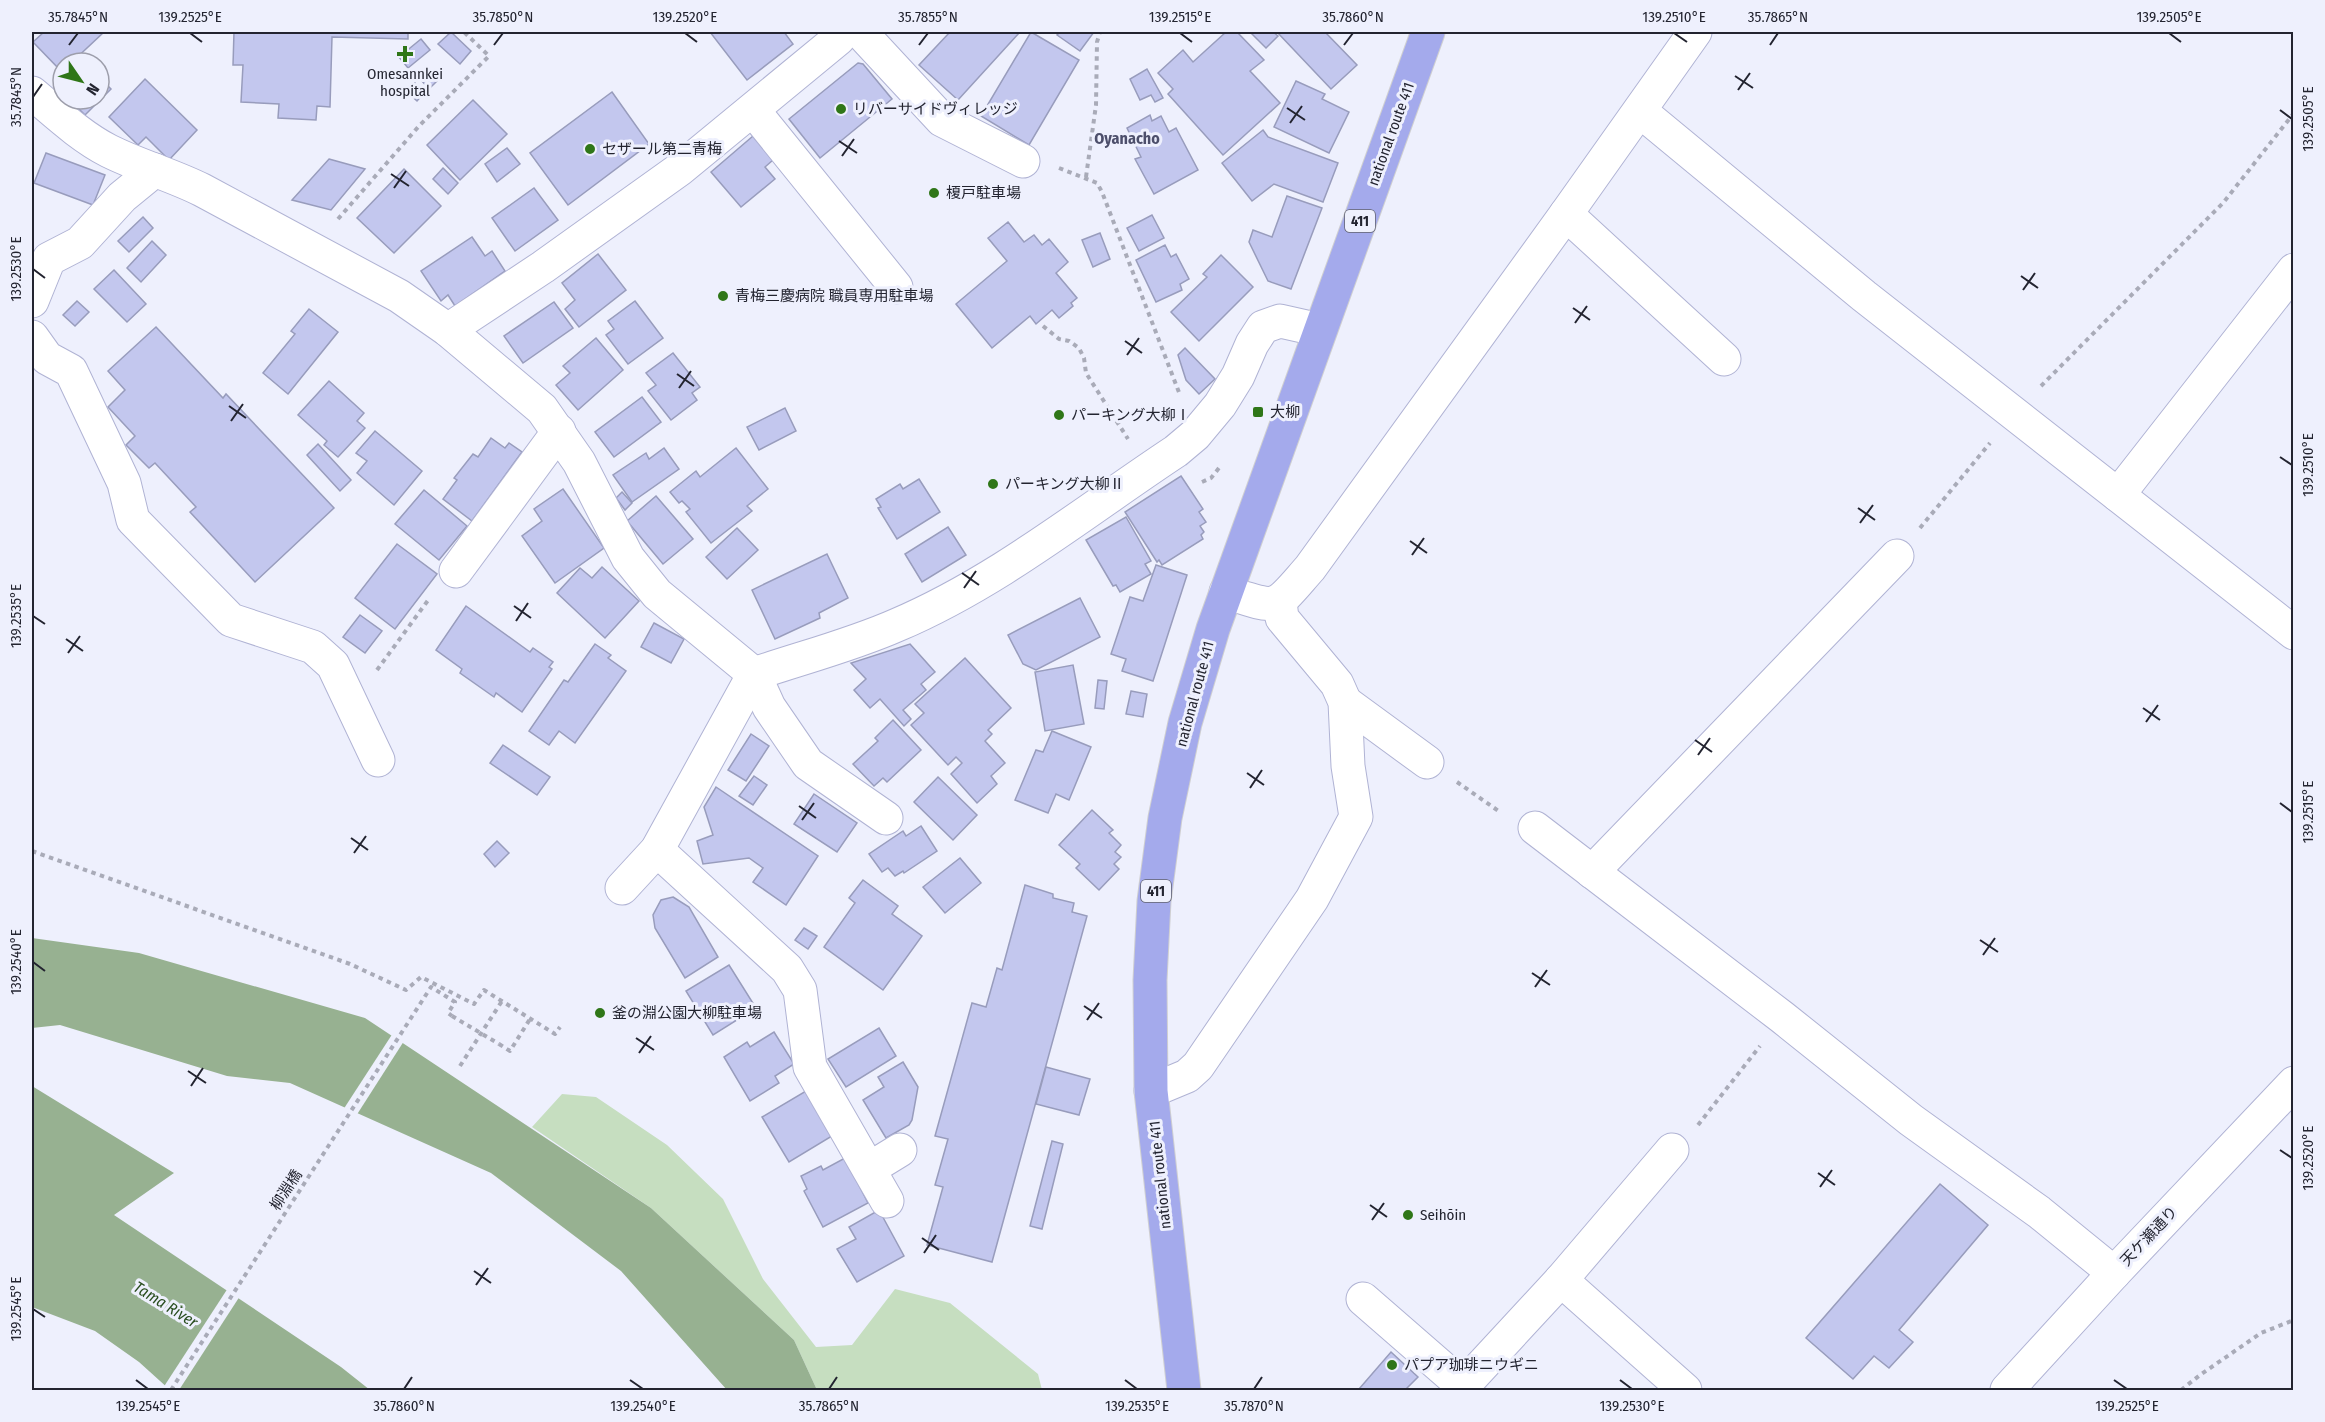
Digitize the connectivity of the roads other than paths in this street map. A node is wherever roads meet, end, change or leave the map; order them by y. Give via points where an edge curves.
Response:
1 (844, 32) edge
2 (863, 32) edge
3 (1428, 32) edge
4 (1695, 32) edge
5 (32, 93) edge
6 (753, 110) junction
7 (1640, 111) junction
8 (1023, 161) road end
9 (155, 170) junction
10 (1566, 214) junction
11 (2294, 270) edge
12 (896, 287) dead end
13 (32, 301) edge
14 (448, 330) junction
15 (1320, 330) junction
16 (32, 337) edge
17 (1724, 359) dead end
18 (559, 431) junction
19 (2118, 495) junction
20 (1897, 556) road end
21 (456, 571) road end
22 (1226, 592) junction
23 (1280, 602) junction
24 (2294, 633) edge
25 (754, 674) junction
26 (1345, 702) junction
27 (378, 760) dead end
28 (1427, 762) dead end
29 (886, 818) dead end
30 (1535, 828) dead end
31 (657, 850) junction
32 (1592, 872) junction
33 (622, 888) dead end
34 (2294, 1083) edge
35 (1151, 1091) junction
36 (900, 1150) dead end
37 (1672, 1150) road end
38 (869, 1169) junction
39 (887, 1201) dead end
40 (2114, 1273) junction
41 (1561, 1280) junction
42 (1363, 1299) dead end
43 (1184, 1390) edge
44 (1685, 1390) edge
45 (2007, 1390) edge

1 - 6 street
2 - 8 street via 942,120
3 - 15 highway, national route 411 / 411
4 - 7 street
5 - 9 street via 86,138
6 - 12 street
6 - 14 street via 680,169
7 - 10 street
7 - 19 street via 1864,296
9 - 13 street via 122,197 80,243 49,259
9 - 14 street via 202,190 315,250 399,296
10 - 17 street
10 - 23 street via 1317,558
11 - 19 street
14 - 18 street via 542,409
15 - 22 highway, national route 411 / 411
15 - 25 street via 1280,321 1263,327 1220,405 1195,435 969,589 897,625
16 - 27 street via 47,358 71,371 124,483 133,520 231,620 313,647 333,665
18 - 21 street
18 - 25 street via 628,558 657,594
19 - 24 street
20 - 32 street
22 - 23 street via 1265,605
22 - 35 highway, national route 411 / 411 via 1185,723 1165,818 1154,901
23 - 26 street via 1282,618 1337,684
25 - 29 street via 768,707 808,764
25 - 31 street
26 - 28 street
26 - 35 street via 1348,766 1356,817 1312,899 1198,1066 1187,1076
30 - 32 street
31 - 33 street
31 - 38 street via 787,969 801,990 810,1066
32 - 40 street
34 - 40 street, 天ケ瀬通り
35 - 43 highway, national route 411 / 411
36 - 38 street
37 - 41 street
38 - 39 street
40 - 45 street, 天ケ瀬通り
41 - 42 street via 1463,1386
41 - 44 street

